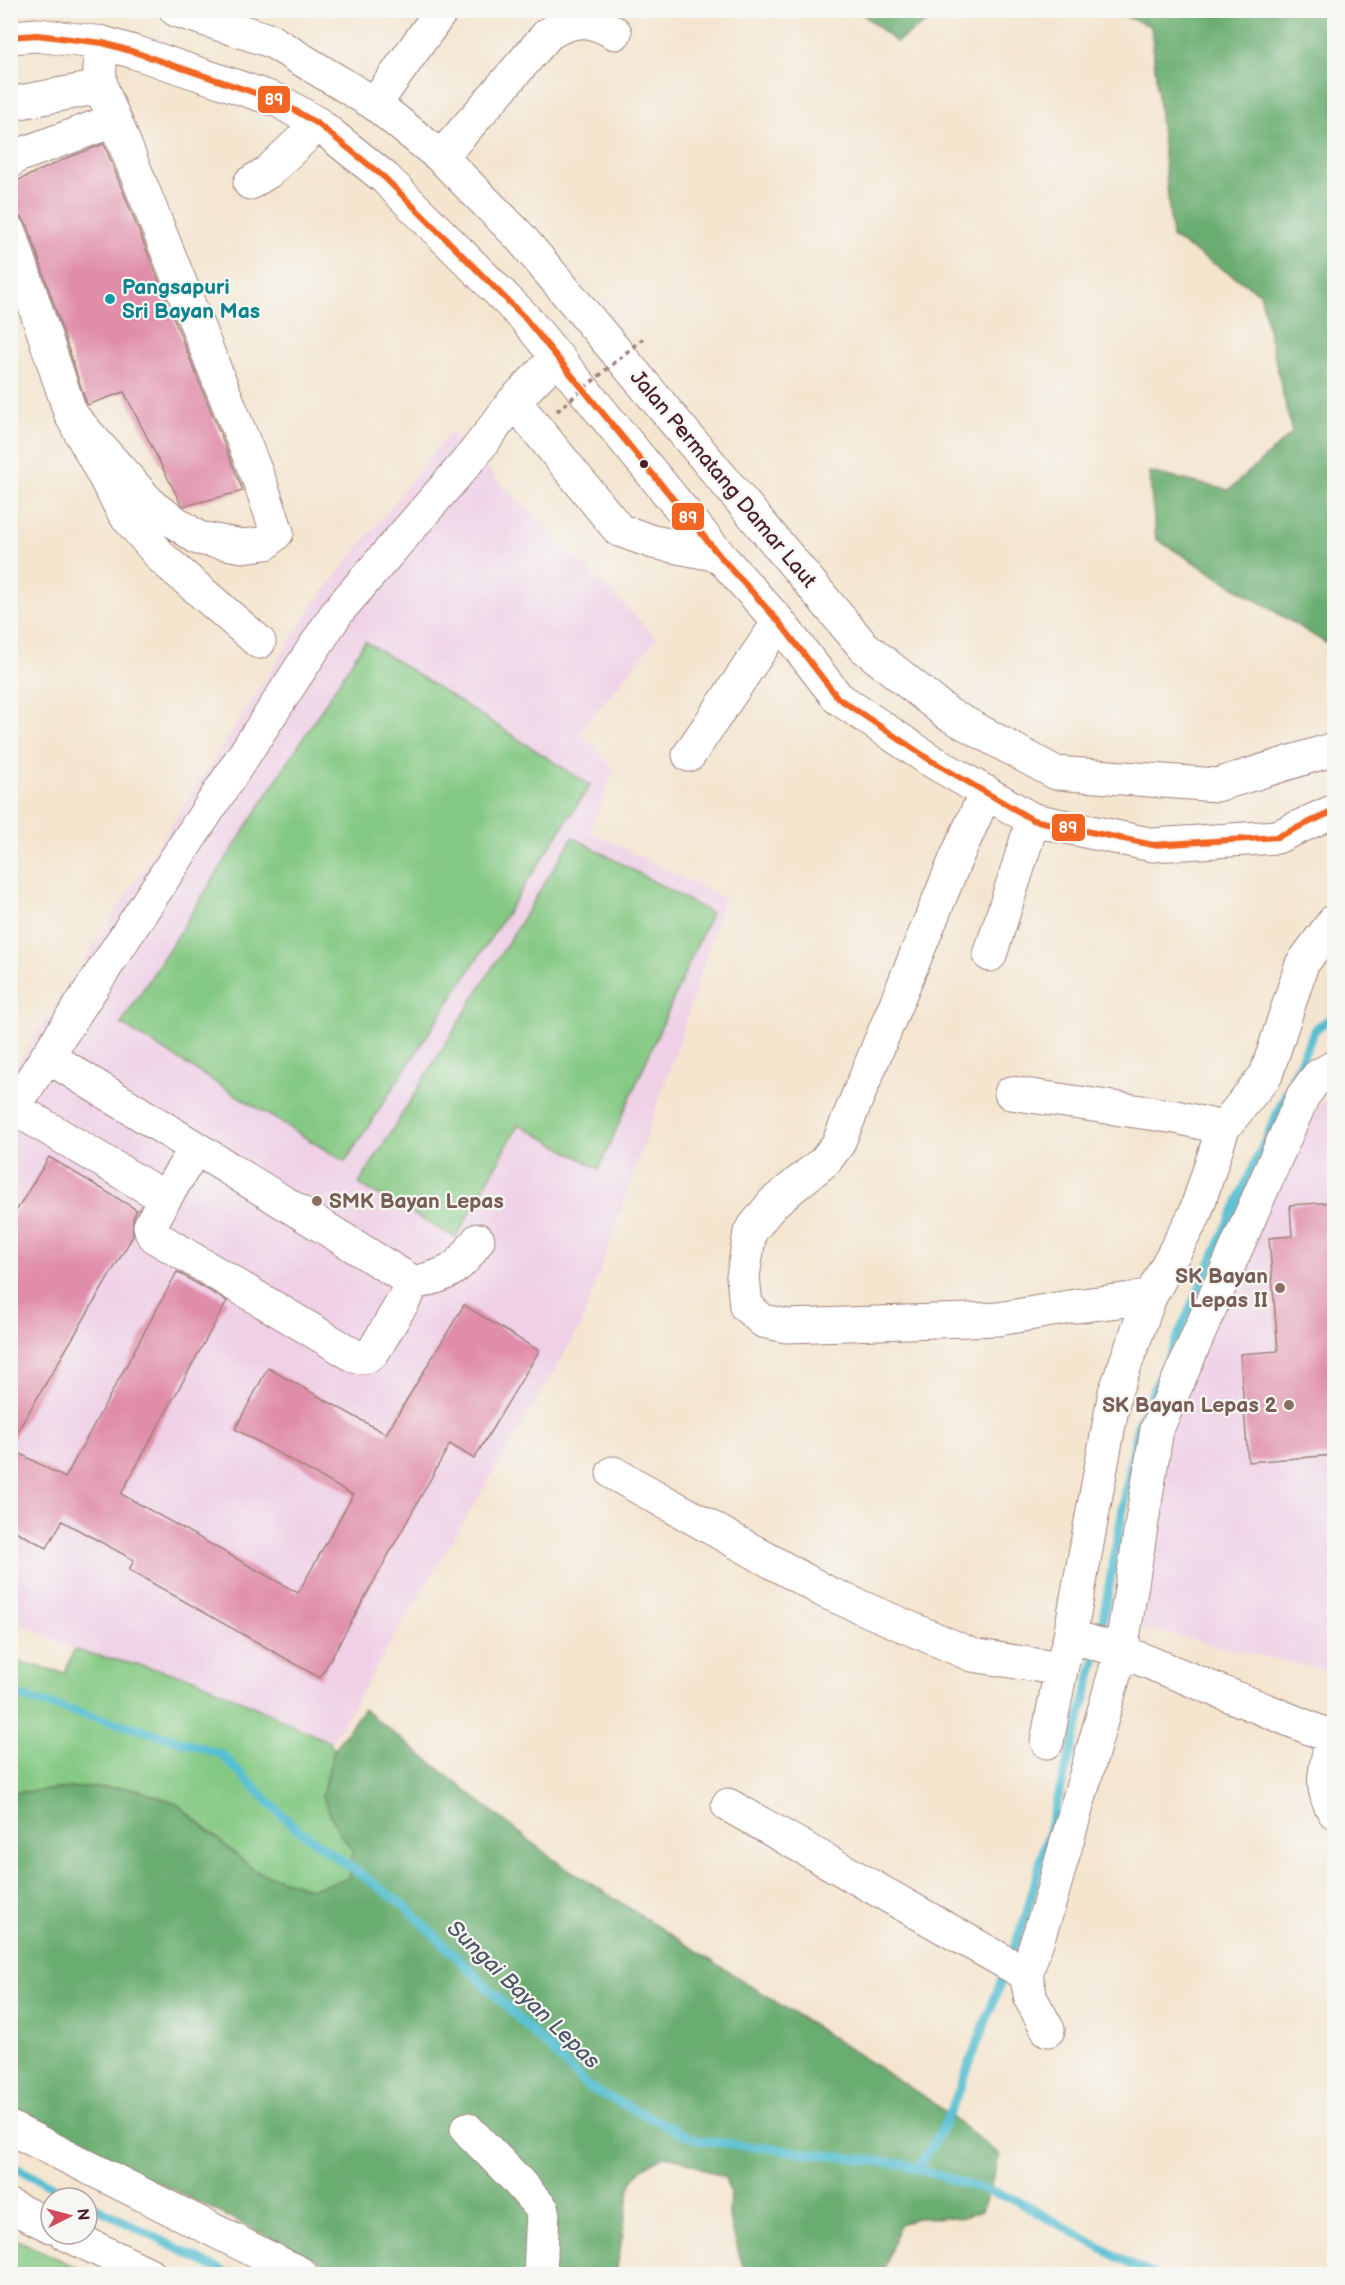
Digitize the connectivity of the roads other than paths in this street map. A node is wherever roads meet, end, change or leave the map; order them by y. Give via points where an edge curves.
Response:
1 (176, 10) edge
2 (442, 10) edge
3 (615, 33) dead end
4 (10, 37) edge
5 (103, 43) junction
6 (99, 87) junction
7 (10, 104) edge
8 (375, 104) junction
9 (115, 120) junction
10 (318, 124) junction
11 (441, 156) junction
12 (10, 160) edge
13 (250, 183) dead end
14 (10, 232) edge
15 (557, 357) junction
16 (514, 401) junction
17 (71, 415) junction
18 (719, 555) junction
19 (778, 622) junction
20 (259, 642) dead end
21 (1335, 749) edge
22 (689, 755) dead end
23 (986, 792) junction
24 (1335, 811) edge
25 (1034, 820) junction
26 (1335, 921) edge
27 (990, 955) dead end
28 (47, 1056) junction
29 (1335, 1067) edge
30 (1285, 1086) junction
31 (1011, 1093) dead end
32 (12, 1111) edge
33 (1223, 1128) junction
34 (195, 1149) junction
35 (165, 1198) junction
36 (478, 1240) dead end
37 (414, 1283) junction
38 (1150, 1297) junction
39 (613, 1473) dead end
40 (1096, 1644) junction
41 (1061, 1669) junction
42 (1334, 1737) edge
43 (1047, 1742) dead end
44 (728, 1805) dead end
45 (1335, 1812) edge
46 (1009, 1965) junction
47 (1048, 2030) dead end
48 (10, 2128) edge
49 (467, 2129) dead end
50 (10, 2206) edge
51 (39, 2220) edge
52 (91, 2246) edge
53 (149, 2274) edge
54 (300, 2274) edge
55 (540, 2274) edge

1 - 8 main road, Jalan Permatang Damar Laut via 271,41
2 - 8 main road
3 - 11 main road via 586,21 565,23 548,34
4 - 5 main road via 37,35
5 - 6 main road
5 - 10 main road via 279,101
6 - 7 main road
6 - 9 main road
8 - 11 main road, Jalan Permatang Damar Laut
9 - 12 main road
9 - 17 main road via 277,532 266,543 243,546 198,538 153,507
10 - 13 main road via 268,172
10 - 15 main road via 385,177 524,317
11 - 21 main road, Jalan Permatang Damar Laut via 520,237 863,646 948,714 1056,773 1217,785
14 - 17 main road
15 - 16 main road
15 - 18 main road
16 - 18 main road via 620,530 653,542
16 - 28 main road via 473,455 338,611
17 - 20 main road via 124,513 162,558
18 - 19 main road
19 - 22 main road
19 - 23 main road via 838,698 930,760
23 - 25 main road
23 - 38 main road via 838,1144 825,1161 773,1203 750,1232 743,1276 746,1306 763,1322 787,1326 998,1319
24 - 25 main road via 1277,837 1153,845
25 - 27 main road
26 - 30 main road via 1302,964
28 - 32 main road
28 - 34 main road
29 - 30 main road
30 - 33 main road
30 - 40 main road via 1157,1429
31 - 33 main road via 1176,1117
32 - 35 main road
33 - 38 main road via 1195,1214
34 - 35 main road
34 - 37 main road
35 - 37 main road via 150,1226 157,1238 355,1356 362,1358 373,1352
36 - 37 main road via 464,1262 445,1275
38 - 40 main road via 1115,1392
39 - 41 main road via 826,1592 972,1655
40 - 41 main road
40 - 42 main road
40 - 46 main road via 1048,1908
41 - 43 main road
42 - 45 main road via 1323,1785
44 - 46 main road
46 - 47 main road
48 - 54 main road
49 - 55 main road via 543,2210
50 - 51 main road
52 - 53 main road

